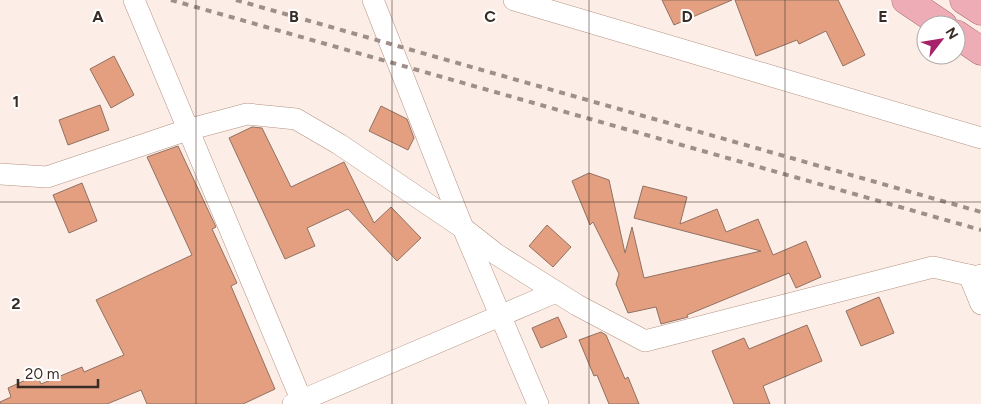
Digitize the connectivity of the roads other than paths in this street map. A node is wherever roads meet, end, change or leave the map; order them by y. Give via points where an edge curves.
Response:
1 (134, 0) edge
2 (373, 0) edge
3 (514, 0) edge
4 (906, 0) edge
5 (964, 0) edge
6 (981, 11) edge
7 (928, 15) edge
8 (966, 41) edge
9 (981, 51) edge
10 (187, 130) junction
11 (981, 138) edge
12 (0, 174) edge
13 (463, 228) junction
14 (977, 277) edge
15 (556, 292) junction
16 (981, 304) edge
17 (501, 316) junction
18 (299, 403) edge
19 (538, 404) edge

1 - 10 street
2 - 13 street
3 - 11 street
4 - 7 highway
5 - 6 highway
8 - 9 highway
10 - 12 street via 47,177
10 - 13 street via 247,114 296,119 339,144
10 - 18 street
13 - 15 street via 496,254
13 - 17 street
14 - 15 street via 933,266 645,341
14 - 16 street
15 - 17 street
17 - 18 street
17 - 19 street

